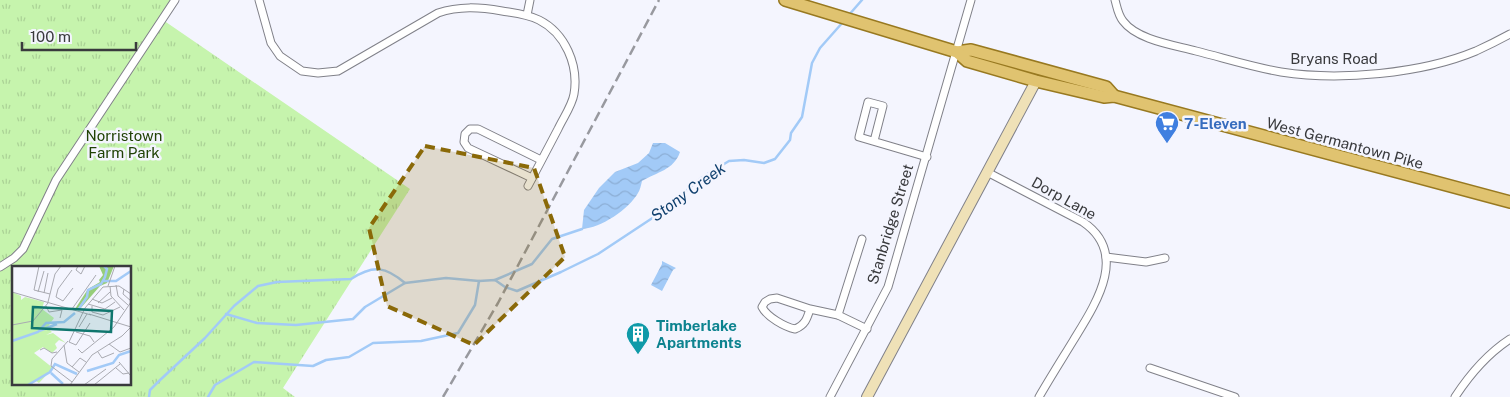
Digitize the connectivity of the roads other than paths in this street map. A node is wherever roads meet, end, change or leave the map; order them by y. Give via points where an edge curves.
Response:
1 (175, 0) edge
2 (259, 0) edge
3 (530, 0) edge
4 (785, 0) edge
5 (971, 0) edge
6 (1115, 0) edge
7 (527, 15) junction
8 (1510, 34) edge
9 (957, 52) junction
10 (1036, 81) junction
11 (1114, 96) junction
12 (874, 141) junction
13 (927, 157) junction
14 (541, 160) junction
15 (987, 172) junction
16 (532, 178) junction
17 (528, 186) dead end
18 (1510, 202) edge
19 (862, 239) dead end
20 (1106, 257) junction
21 (1165, 258) dead end
22 (0, 267) edge
23 (810, 309) junction
24 (838, 315) junction
25 (867, 329) junction
26 (1510, 339) edge
27 (1150, 368) dead end
28 (830, 397) edge
29 (867, 397) edge
30 (1039, 397) edge
31 (1235, 397) edge
32 (1455, 397) edge

1 - 22 street via 56,180 23,249
2 - 7 street via 274,49 286,61 310,73 338,71 445,11 474,6
3 - 7 street
4 - 9 main road, West Germantown Pike
5 - 9 street, Stanbridge Street
6 - 8 street, Bryans Road via 1123,22 1143,36 1281,72 1353,75 1395,71 1475,52
7 - 14 street via 544,23 562,41 572,59 574,71 571,103
9 - 10 main road, West Germantown Pike via 967,61
9 - 11 main road, West Germantown Pike via 971,50 1106,87
9 - 13 street, Stanbridge Street
10 - 11 main road, West Germantown Pike via 1104,97
10 - 15 street
11 - 18 main road, West Germantown Pike
12 - 12 street via 859,137 868,102 883,106
12 - 13 street
13 - 25 street, Stanbridge Street via 888,287
14 - 16 street
14 - 16 street via 478,129 470,129 465,134 464,142 468,148
15 - 20 street, Dorp Lane via 1095,230
15 - 29 street
16 - 17 street
19 - 24 street
20 - 21 street via 1146,262
20 - 30 street via 1106,270 1096,304
23 - 23 street via 777,298 762,306 770,317 795,329 806,321
23 - 24 street
24 - 25 street
25 - 28 street, Stanbridge Street
26 - 32 street via 1476,368
27 - 31 street

